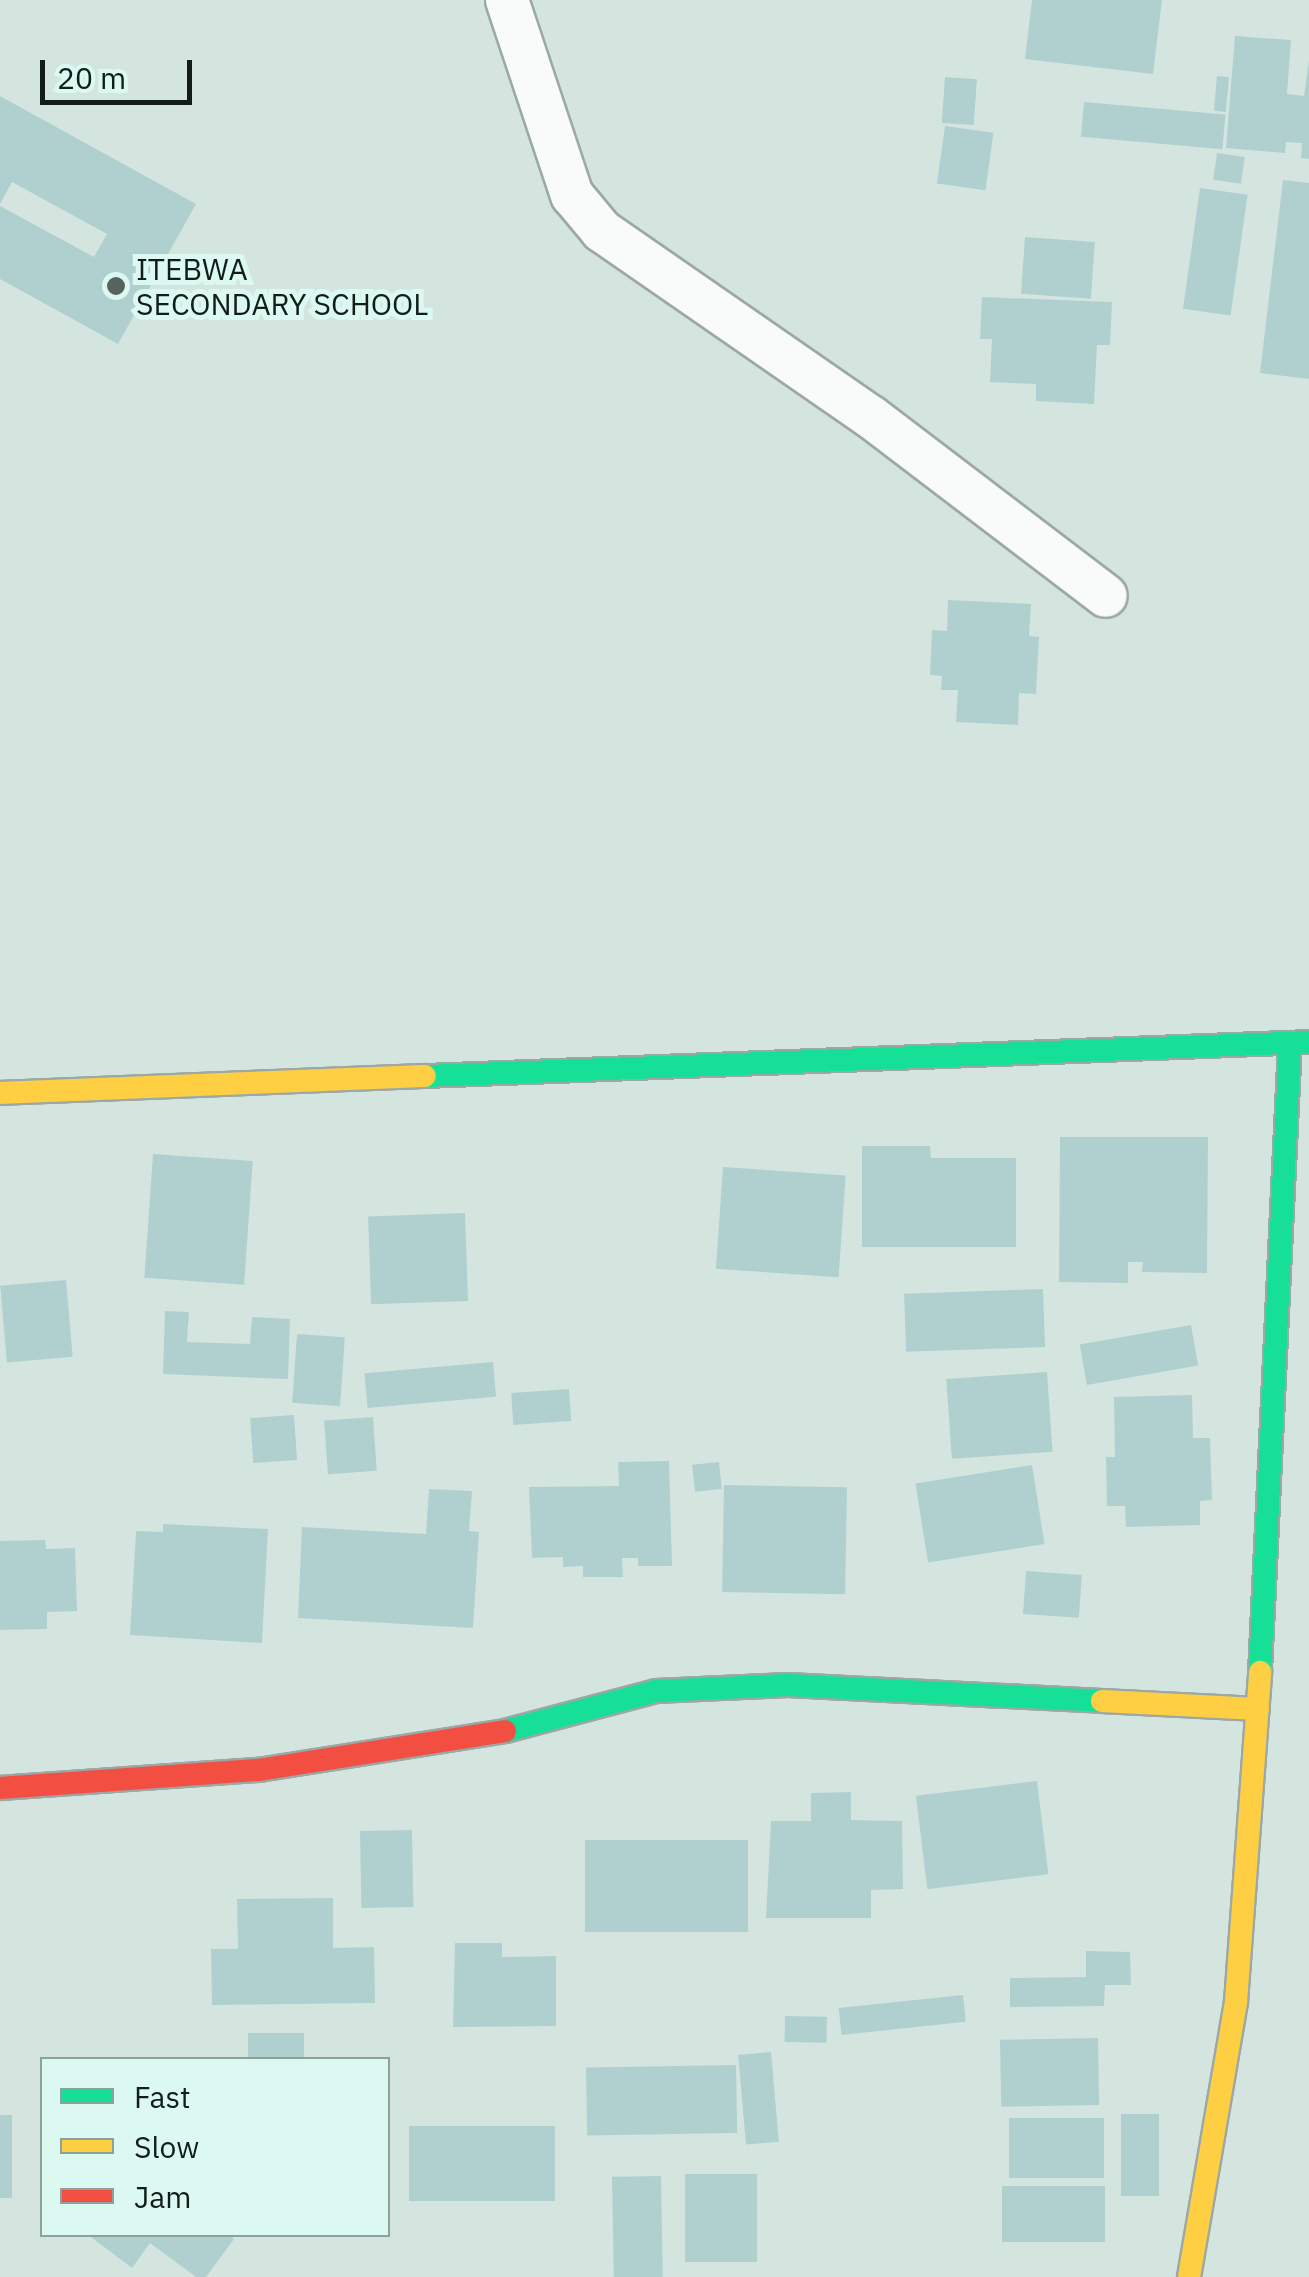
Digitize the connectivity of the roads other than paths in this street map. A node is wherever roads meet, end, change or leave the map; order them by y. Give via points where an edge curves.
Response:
1 (507, 0) edge
2 (1106, 596) dead end
3 (1299, 1043) edge
4 (0, 1093) edge
5 (1258, 1709) junction
6 (0, 1788) edge
7 (1188, 2277) edge

1 - 2 street via 572,194 602,231 871,417
3 - 4 street
3 - 5 street
5 - 6 street via 788,1685 656,1692 480,1738 388,1752 259,1770
5 - 7 street via 1236,2002

